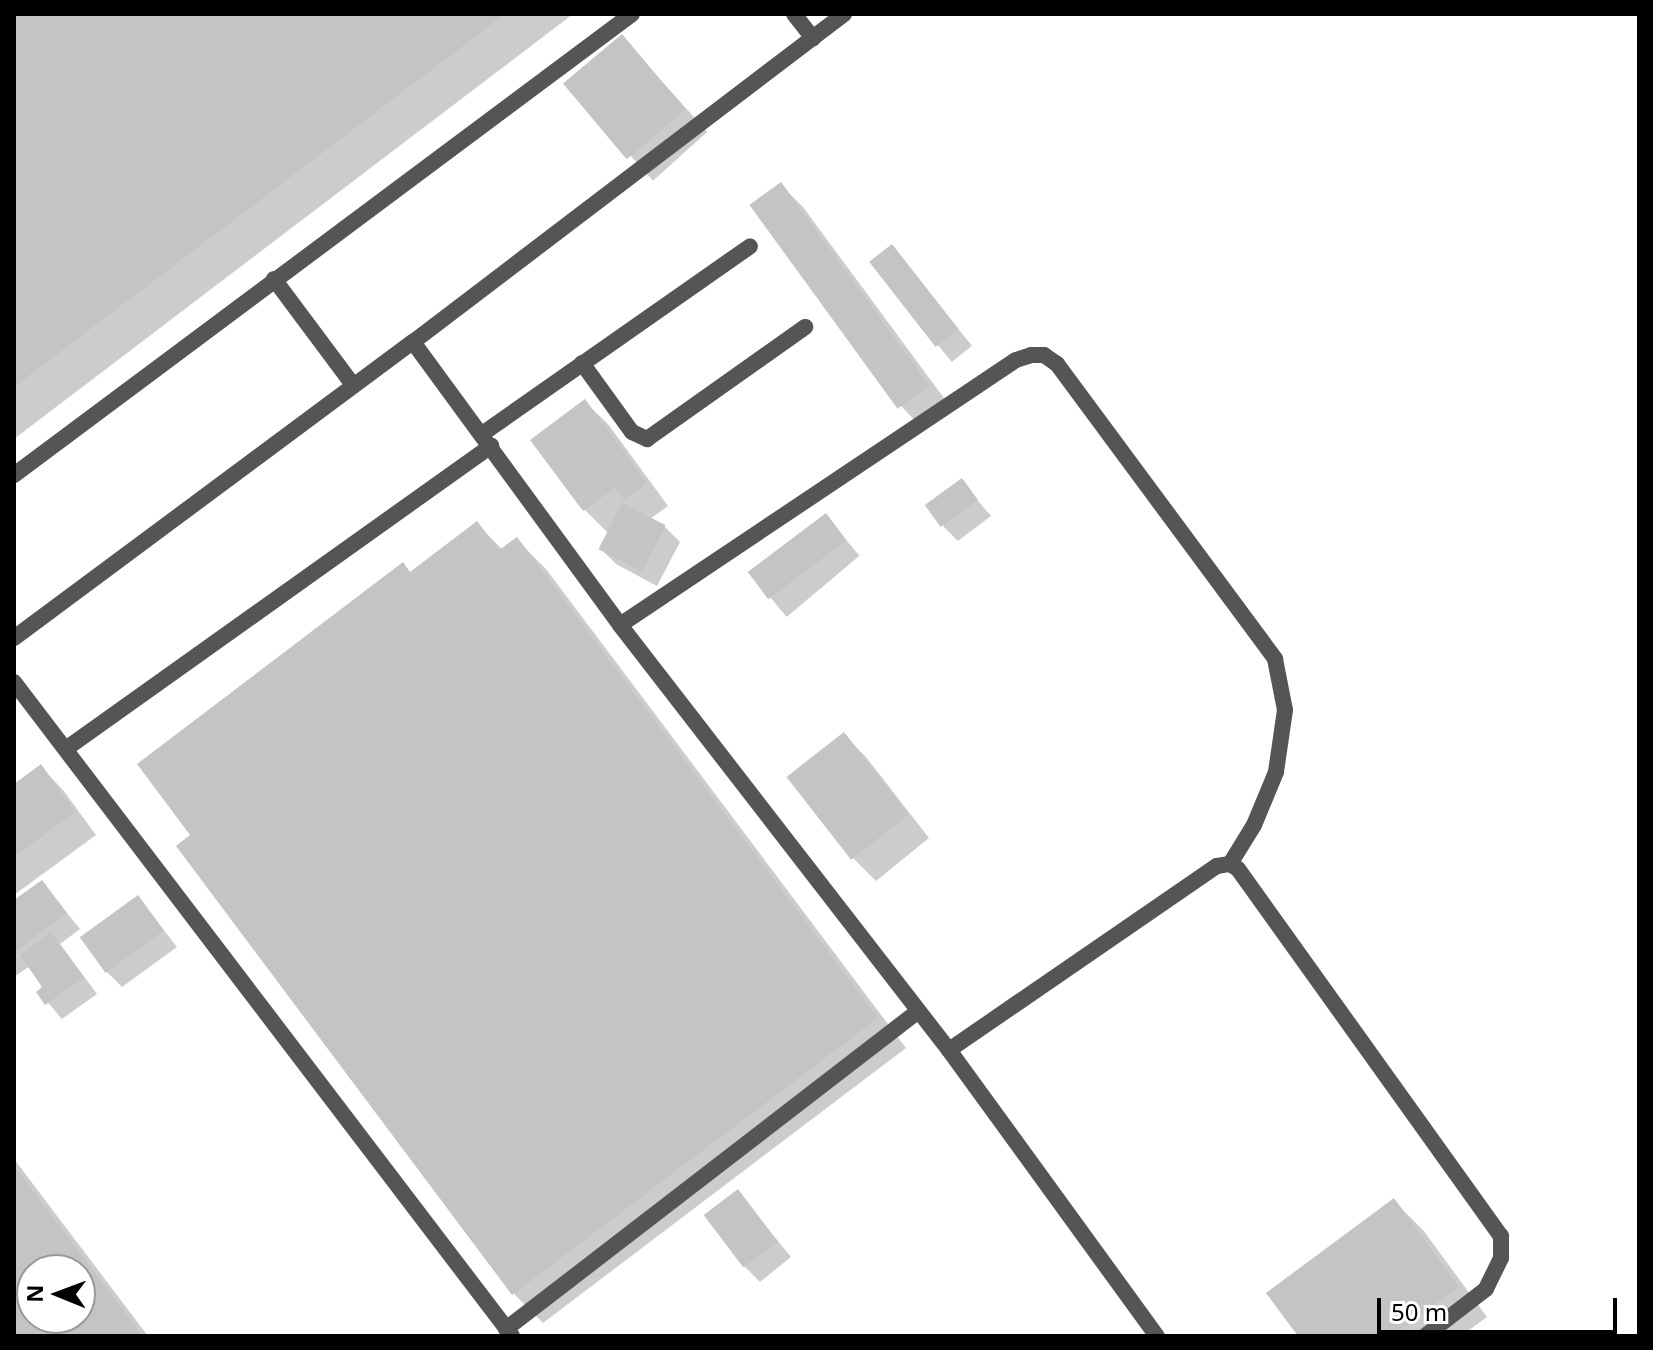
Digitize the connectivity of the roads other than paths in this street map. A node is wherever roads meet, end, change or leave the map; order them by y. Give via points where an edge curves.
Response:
1 (632, 14) edge
2 (794, 14) edge
3 (844, 14) edge
4 (813, 38) junction
5 (750, 246) dead end
6 (274, 279) junction
7 (805, 327) dead end
8 (413, 342) junction
9 (582, 363) junction
10 (353, 385) junction
11 (486, 440) junction
12 (14, 475) edge
13 (620, 625) junction
14 (14, 638) edge
15 (14, 682) edge
16 (67, 748) junction
17 (1230, 864) junction
18 (917, 1012) junction
19 (949, 1050) junction
20 (509, 1332) edge
21 (1157, 1336) edge
22 (1425, 1336) edge

1 - 6 lane
2 - 4 lane
3 - 4 lane
4 - 8 lane
5 - 9 lane
6 - 10 lane
6 - 12 lane
7 - 9 lane via 647,439 632,432
8 - 10 lane
8 - 11 lane
9 - 11 lane
10 - 14 lane
11 - 13 lane
11 - 16 lane
13 - 17 lane via 1016,360 1044,355 1057,364 1275,659 1285,710 1276,772 1259,815
13 - 18 lane
15 - 16 lane
16 - 20 lane
17 - 19 lane via 1217,866
17 - 22 lane via 1501,1236 1501,1258 1486,1289
18 - 19 lane
18 - 20 lane
19 - 21 lane

